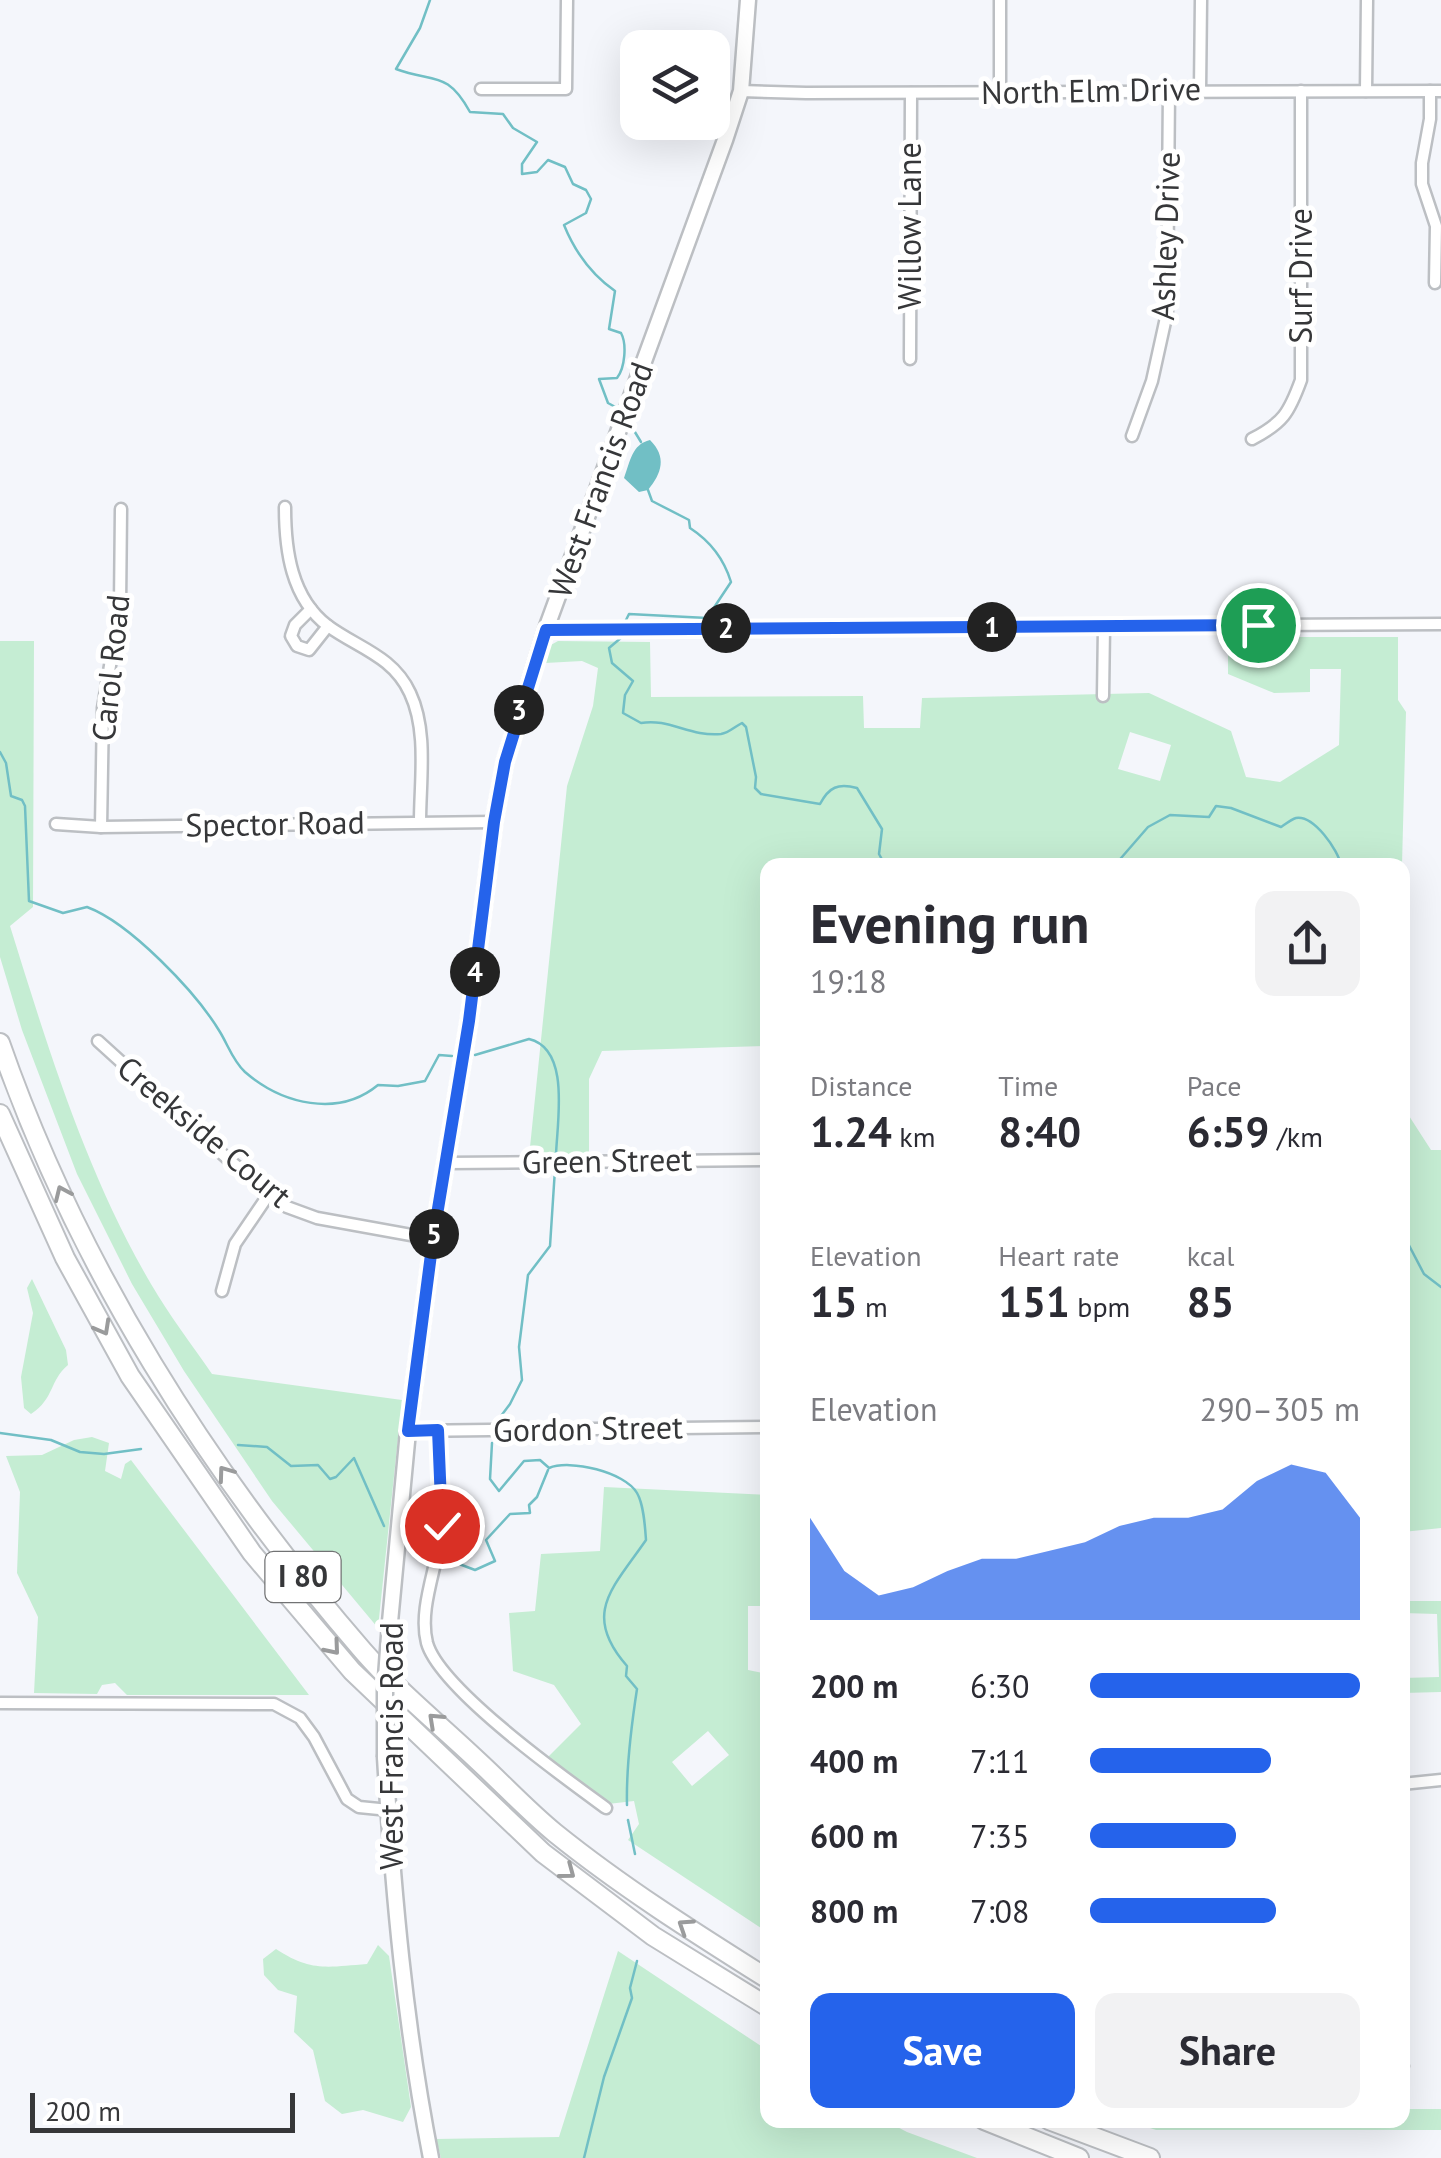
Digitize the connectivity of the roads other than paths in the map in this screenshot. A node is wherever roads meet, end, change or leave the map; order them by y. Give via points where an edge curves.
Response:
1 (566, 0) edge
2 (748, 0) edge
3 (1000, 0) edge
4 (1201, 0) edge
5 (1368, 0) edge
6 (481, 89) dead end
7 (741, 90) junction
8 (1169, 90) junction
9 (1200, 90) junction
10 (1366, 91) junction
11 (1436, 91) edge
12 (1301, 92) junction
13 (911, 93) junction
14 (1000, 93) junction
15 (1434, 283) dead end
16 (910, 359) dead end
17 (1132, 436) dead end
18 (1252, 439) dead end
19 (284, 507) dead end
20 (120, 509) dead end
21 (311, 609) junction
22 (1441, 624) edge
23 (328, 626) junction
24 (1104, 626) junction
25 (546, 630) junction
26 (1103, 696) dead end
27 (420, 822) junction
28 (494, 822) junction
29 (56, 824) dead end
30 (102, 826) junction
31 (98, 1041) dead end
32 (0, 1043) edge
33 (0, 1114) edge
34 (760, 1160) edge
35 (447, 1163) junction
36 (269, 1194) junction
37 (433, 1239) junction
38 (222, 1291) dead end
39 (760, 1427) edge
40 (438, 1430) junction
41 (408, 1431) junction
42 (0, 1703) edge
43 (1441, 1780) edge
44 (1410, 1783) edge
45 (606, 1808) dead end
46 (388, 1810) junction
47 (760, 1974) edge
48 (760, 2003) edge
49 (1004, 2128) edge
50 (1070, 2128) edge
51 (431, 2158) edge
52 (1078, 2158) edge
53 (1150, 2158) edge

1 - 6 street via 566,89
2 - 7 street, West Francis Road
3 - 14 street
4 - 9 street
5 - 10 street
7 - 13 street, North Elm Drive
7 - 25 street, West Francis Road
8 - 9 street, North Elm Drive
8 - 14 street, North Elm Drive
8 - 17 street, Ashley Drive via 1167,313
9 - 12 street, North Elm Drive
10 - 11 street, North Elm Drive
10 - 12 street, North Elm Drive
11 - 15 street via 1422,184 1436,226
12 - 18 street, Surf Drive via 1301,380 1279,425
13 - 14 street, North Elm Drive
13 - 16 street, Willow Lane
19 - 21 street via 291,568
20 - 30 street, Carol Road via 120,605 103,708
21 - 23 street
21 - 23 street via 294,625 296,646 310,650
22 - 24 street
23 - 27 street via 368,647 410,691 420,722
24 - 25 street
24 - 26 street
25 - 28 street, West Francis Road
27 - 28 street, Spector Road
27 - 30 street, Spector Road
28 - 35 street, West Francis Road
29 - 30 street, Spector Road
31 - 36 street, Creekside Court
47 -> 32 highway, I 80 via 554,1832 365,1654 270,1536 145,1350 69,1210
33 -> 48 highway, I 80 via 83,1292 163,1428 252,1552 352,1672 543,1853 654,1936
34 - 35 street, Green Street
35 - 37 street, West Francis Road
36 - 37 street, Creekside Court via 314,1217
36 - 38 street via 235,1244
37 - 41 street, West Francis Road
39 - 40 street, Gordon Street
40 - 41 street, Gordon Street
40 - 45 street, West Francis Road via 442,1526 424,1621 428,1646 501,1728
41 - 46 street, West Francis Road, bridge via 385,1691
42 - 46 street via 274,1704 300,1718 347,1799
43 - 44 street
46 - 51 street, West Francis Road
49 - 52 highway
50 - 53 highway

